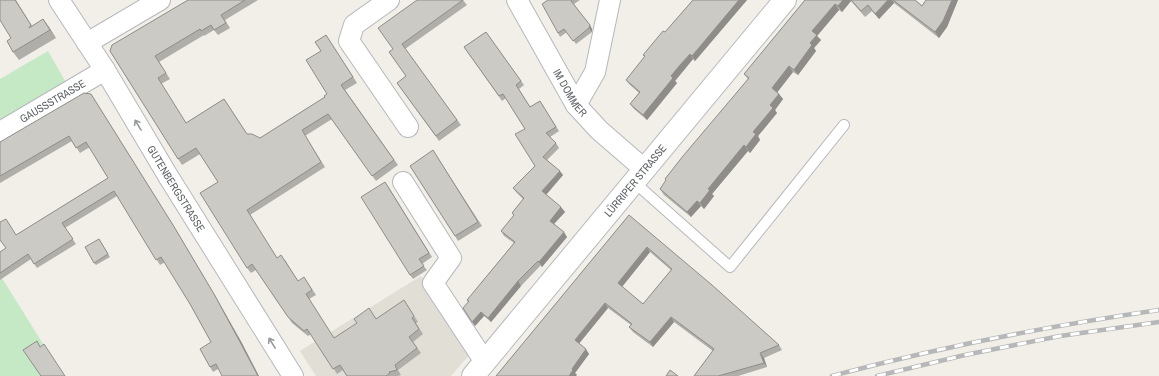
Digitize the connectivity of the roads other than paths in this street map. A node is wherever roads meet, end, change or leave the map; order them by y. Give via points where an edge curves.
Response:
1 (59, 0) edge
2 (160, 0) edge
3 (389, 0) edge
4 (517, 0) edge
5 (610, 0) edge
6 (785, 0) edge
7 (87, 43) junction
8 (105, 70) junction
9 (576, 105) junction
10 (844, 125) dead end
11 (408, 126) dead end
12 (0, 132) edge
13 (639, 176) junction
14 (403, 182) dead end
15 (479, 369) edge
16 (293, 376) edge

1 - 7 street, GUTENBERGSTRASSE
2 - 7 street
3 - 11 street via 354,25 349,42
4 - 9 street, IM DOMMER
5 - 9 street via 595,72
6 - 13 street, LÜRRIPER STRASSE
7 - 8 street, GUTENBERGSTRASSE
8 - 12 street, GAUSSSTRASSE
16 -> 8 street, GUTENBERGSTRASSE
9 - 13 street, IM DOMMER
10 - 13 lane via 730,267
13 - 15 street, LÜRRIPER STRASSE
14 - 15 street, LÜRRIPER STRASSE via 451,258 433,283

